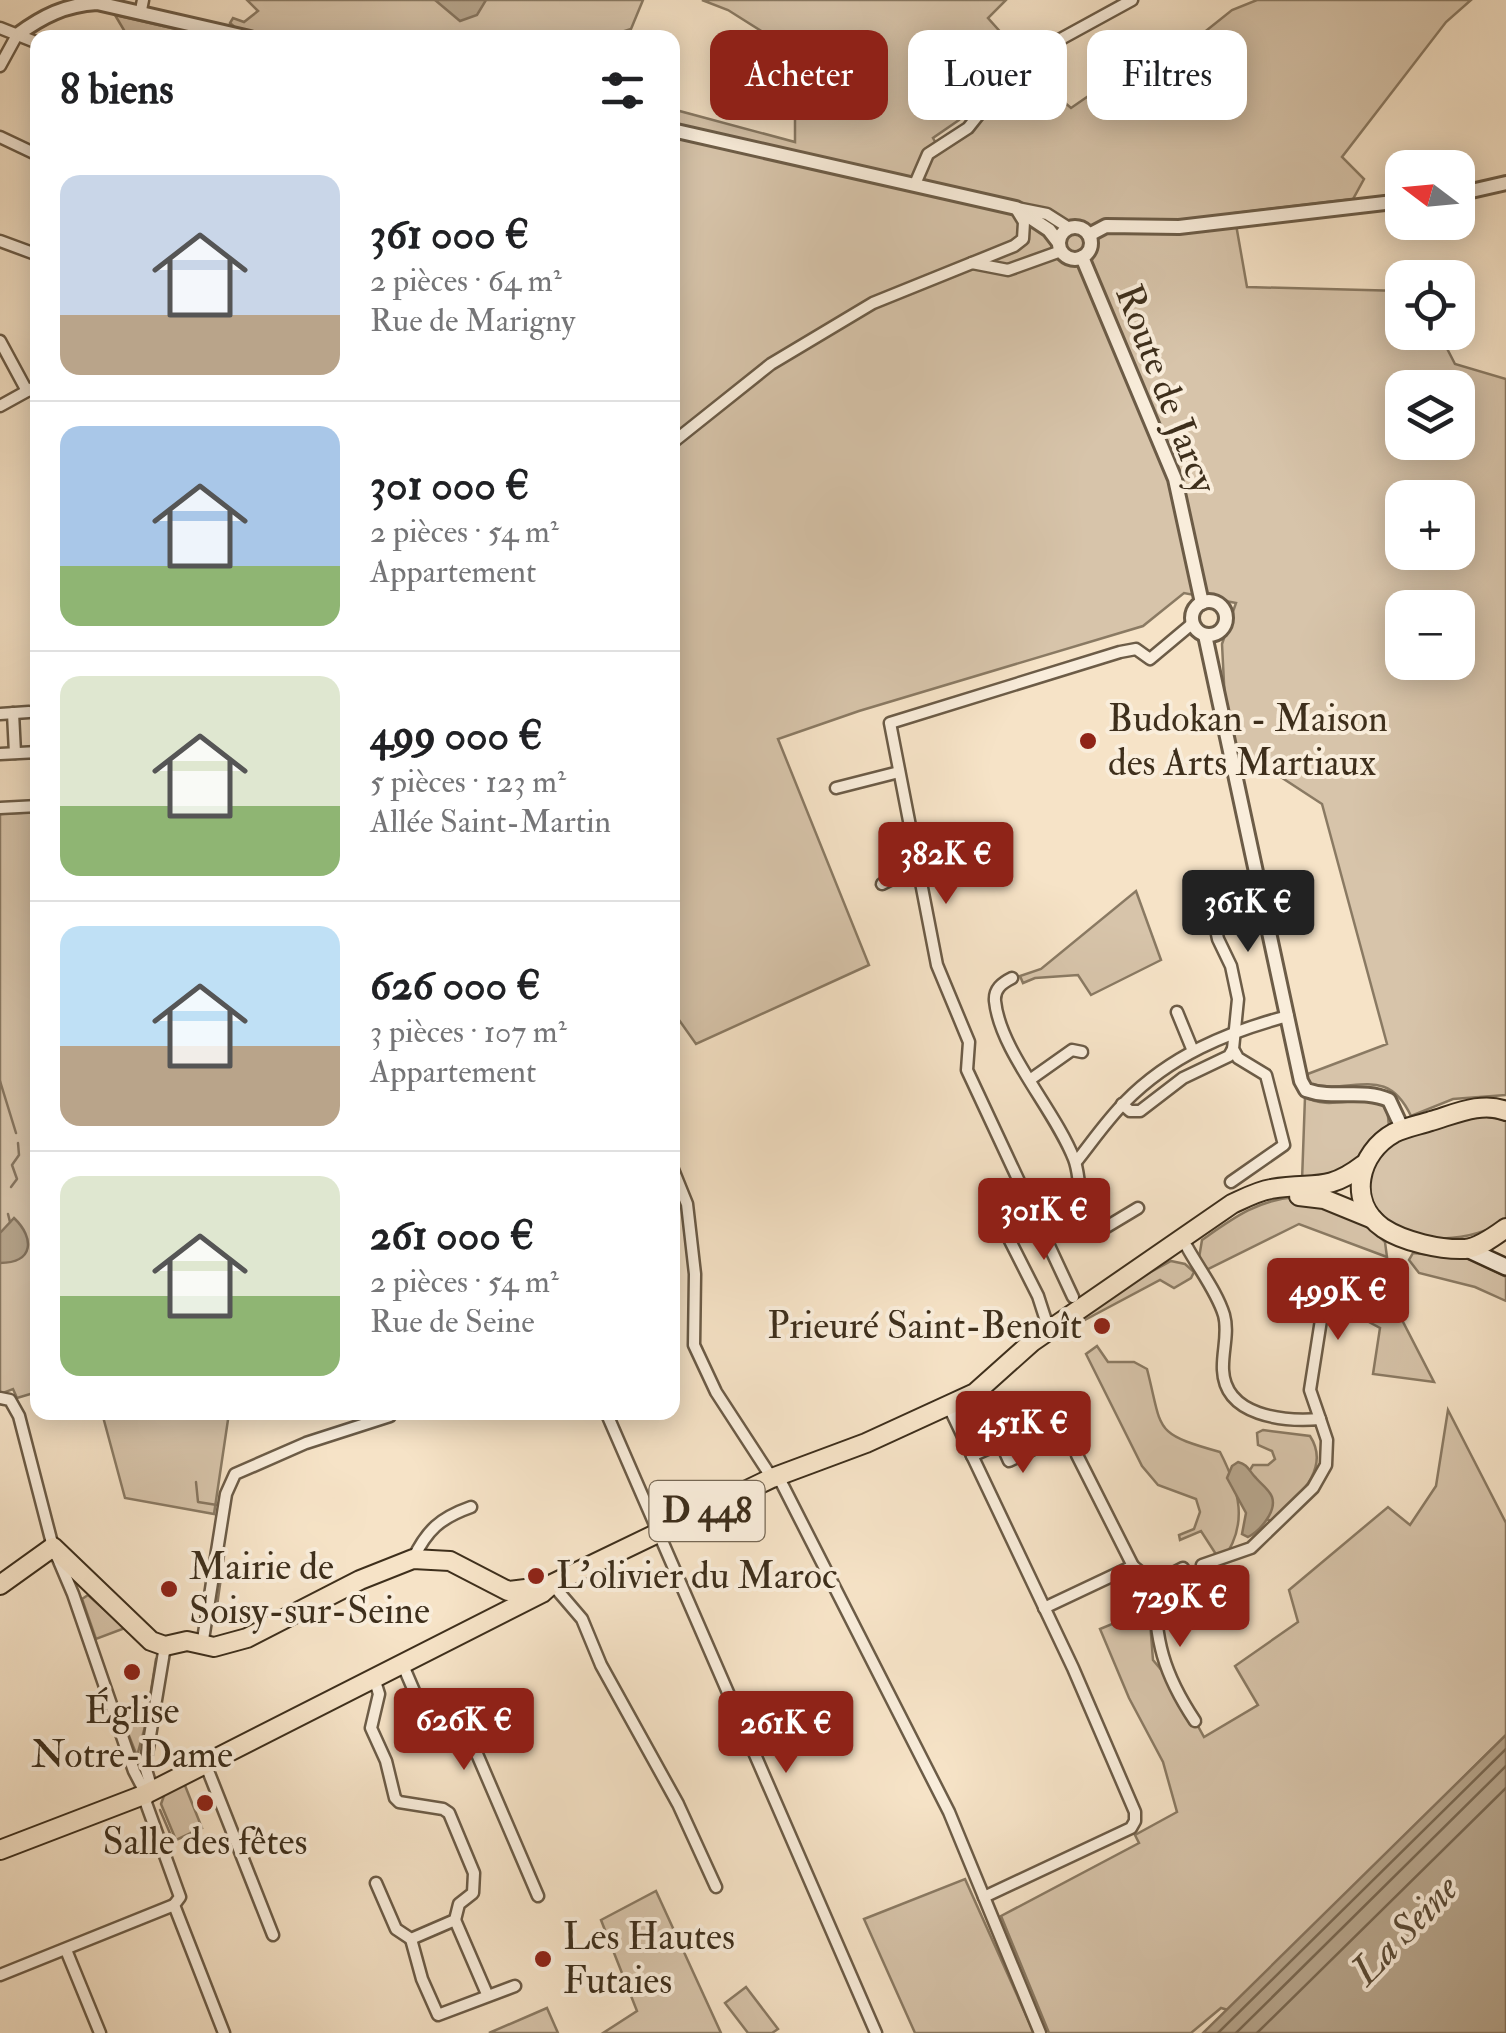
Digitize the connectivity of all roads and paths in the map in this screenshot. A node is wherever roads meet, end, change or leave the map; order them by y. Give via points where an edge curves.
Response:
1 (1132, 0) edge
2 (142, 5) edge
3 (0, 28) edge
4 (191, 30) edge
5 (17, 35) junction
6 (30, 40) edge
7 (0, 66) edge
8 (680, 132) edge
9 (0, 138) edge
10 (30, 152) edge
11 (1506, 183) edge
12 (914, 184) junction
13 (1475, 190) edge
14 (1385, 204) edge
15 (1016, 208) junction
16 (1069, 228) junction
17 (1089, 235) junction
18 (0, 241) edge
19 (1060, 247) junction
20 (30, 252) edge
21 (1082, 257) junction
22 (972, 263) junction
23 (0, 342) edge
24 (30, 385) edge
25 (30, 389) edge
26 (0, 406) edge
27 (680, 436) edge
28 (1202, 602) junction
29 (1193, 622) junction
30 (1206, 634) junction
31 (29, 712) dead end
32 (13, 713) junction
33 (0, 714) edge
34 (30, 752) edge
35 (16, 753) junction
36 (0, 754) edge
37 (899, 772) junction
38 (836, 788) dead end
39 (30, 806) edge
40 (0, 808) edge
41 (918, 866) junction
42 (882, 884) dead end
43 (1206, 884) dead end
44 (1012, 978) dead end
45 (1177, 1012) dead end
46 (1288, 1016) junction
47 (1235, 1031) junction
48 (1234, 1049) junction
49 (1193, 1050) junction
50 (1082, 1052) dead end
51 (1031, 1079) junction
52 (1122, 1104) junction
53 (1504, 1109) edge
54 (1403, 1130) junction
55 (1076, 1162) junction
56 (1364, 1165) junction
57 (1231, 1182) dead end
58 (680, 1186) edge
59 (1138, 1208) dead end
60 (996, 1213) dead end
61 (1374, 1220) junction
62 (1506, 1228) edge
63 (1187, 1247) junction
64 (1467, 1249) junction
65 (1506, 1268) edge
66 (1330, 1269) dead end
67 (1072, 1296) dead end
68 (1100, 1297) junction
69 (1049, 1330) junction
70 (0, 1398) edge
71 (949, 1407) junction
72 (1320, 1419) junction
73 (378, 1420) edge
74 (609, 1420) edge
75 (1060, 1436) dead end
76 (1077, 1455) dead end
77 (972, 1456) junction
78 (775, 1477) junction
79 (471, 1507) dead end
80 (659, 1534) junction
81 (53, 1547) junction
82 (413, 1560) junction
83 (1202, 1565) dead end
84 (1134, 1566) junction
85 (1183, 1568) dead end
86 (89, 1581) junction
87 (1154, 1583) junction
88 (552, 1584) junction
89 (0, 1585) edge
90 (73, 1594) junction
91 (510, 1599) junction
92 (1044, 1608) junction
93 (165, 1646) junction
94 (202, 1646) junction
95 (402, 1663) junction
96 (373, 1677) junction
97 (1195, 1721) dead end
98 (205, 1764) junction
99 (139, 1768) junction
100 (146, 1794) junction
101 (0, 1850) edge
102 (376, 1884) dead end
103 (716, 1886) dead end
104 (538, 1896) dead end
105 (984, 1898) junction
106 (174, 1906) junction
107 (456, 1920) junction
108 (273, 1935) dead end
109 (411, 1939) junction
110 (66, 1950) junction
111 (0, 1975) edge
112 (516, 1986) dead end
113 (487, 1994) junction
114 (100, 2033) edge
115 (224, 2033) edge
116 (876, 2033) edge
117 (1040, 2033) edge

1 - 12 street via 1022,66 968,128 928,154
2 - 4 street
2 - 5 street via 76,4
3 - 5 street
5 - 6 street
5 - 7 street
8 - 12 street
9 - 10 street
11 - 13 street
12 - 15 street
14 - 17 street via 1179,228 1106,226
15 - 16 street via 1047,214
15 - 19 street via 1042,224
15 - 22 street via 1024,222 1022,239
16 - 17 street
16 - 19 street
17 - 21 street via 1091,247
18 - 20 street
19 - 21 street via 1071,258
19 - 22 street via 1008,270
21 - 28 street, Route de Jarcy via 1175,480
22 - 27 street via 873,304 770,364
23 - 24 street
25 - 26 street
28 - 29 street
28 - 30 street via 1217,603 1226,618 1221,630
29 - 30 street
29 - 37 street via 1150,660 1136,649 1120,652 890,723
30 - 46 street
31 - 32 street
32 - 33 street
32 - 35 street
34 - 35 street
35 - 36 street
37 - 38 street
37 - 41 street
39 - 40 street
41 - 42 street
41 - 67 street via 938,965 969,1042 968,1070
43 - 47 street via 1218,939 1232,966
44 - 51 street via 994,996 1011,1048
45 - 49 street
46 - 47 street
46 - 54 street via 1306,1090 1382,1096 1395,1107
47 - 48 street
47 - 49 street
48 - 52 street via 1140,1111
48 - 57 street via 1266,1075 1284,1145
49 - 52 street
50 - 51 street via 1072,1050
51 - 55 street
52 - 55 street
53 - 54 main road via 1481,1107
54 - 56 main road via 1373,1149
55 - 59 street via 1098,1232
56 - 61 main road via 1361,1192
56 - 68 main road, D 448 via 1341,1182 1267,1189 1232,1204
58 - 78 street via 695,1274 694,1345 716,1392
60 - 69 street
61 - 63 main road, D 448 via 1324,1199 1280,1197 1241,1212
61 - 64 main road via 1405,1238
62 - 64 main road
63 - 68 main road, D 448
63 - 72 street via 1224,1314 1226,1392 1240,1406 1295,1421
64 - 65 main road
66 - 72 street via 1310,1390
68 - 69 main road, D 448
69 - 71 main road, D 448
70 - 81 street via 10,1400 19,1416
71 - 77 street
71 - 78 main road, D 448
72 - 83 street via 1326,1465 1313,1488 1251,1548
73 - 94 street via 235,1474
74 - 80 street
75 - 77 street via 1010,1461 1000,1442
76 - 84 street
77 - 92 street
78 - 80 main road, D 448
78 - 105 street via 949,1812
79 - 82 street via 435,1524
80 - 88 main road, D 448
80 - 116 street
81 - 86 main road
81 - 89 main road
81 - 90 street
82 - 91 main road via 450,1561
82 - 94 main road via 248,1638
84 - 87 street
84 - 92 street
85 - 87 street
86 - 90 street via 75,1585
86 - 93 main road
87 - 97 street via 1162,1662
88 - 91 main road
88 - 103 street via 582,1619
90 - 99 street
91 - 95 main road
92 - 105 street via 1135,1821
93 - 94 main road
93 - 99 street
95 - 96 main road
95 - 104 street via 435,1740 474,1747
96 - 98 main road
96 - 107 street via 379,1694 371,1728 394,1798 448,1813 474,1874 472,1893
98 - 100 main road
98 - 108 street
99 - 100 street
100 - 101 main road
100 - 106 street via 180,1897
102 - 109 street via 396,1929
105 - 117 street
106 - 110 street
106 - 115 street
107 - 109 street
107 - 113 street
109 - 113 street via 438,2014
110 - 111 street
110 - 114 street
112 - 113 street

